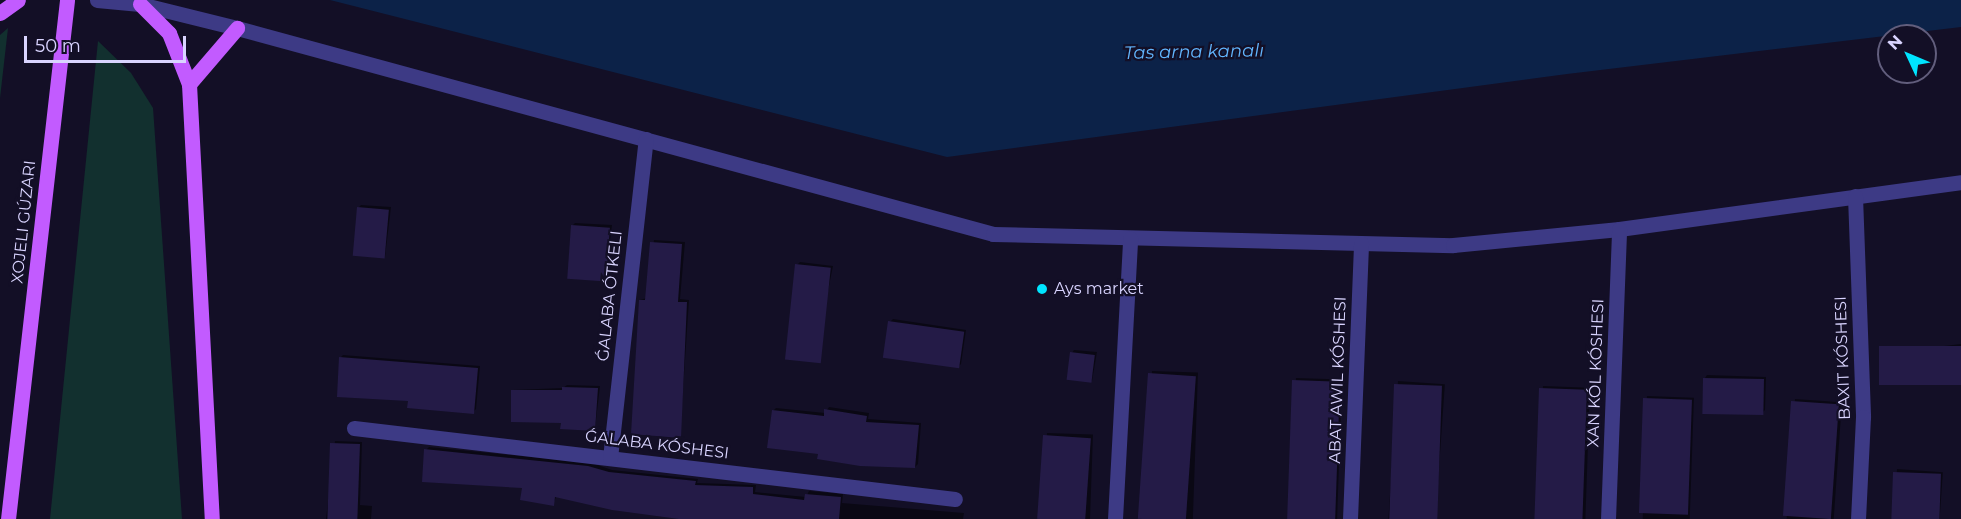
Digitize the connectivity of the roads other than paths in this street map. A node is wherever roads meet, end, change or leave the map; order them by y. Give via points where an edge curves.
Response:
1 (18, 0) edge
2 (67, 0) edge
3 (98, 0) edge
4 (140, 4) junction
5 (0, 13) edge
6 (237, 28) junction
7 (189, 84) junction
8 (646, 139) junction
9 (1961, 182) edge
10 (1856, 196) junction
11 (1619, 229) junction
12 (1130, 238) junction
13 (1361, 243) junction
14 (354, 428) dead end
15 (610, 458) junction
16 (955, 499) dead end
17 (8, 519) edge
18 (212, 519) edge
19 (1115, 519) edge
20 (1350, 519) edge
21 (1608, 519) edge
22 (1858, 519) edge

1 - 5 main road
2 - 17 main road
3 - 4 street
4 - 6 street
4 - 7 main road via 169,33
6 - 7 main road
6 - 8 street
7 - 18 main road
8 - 12 street via 993,234
8 - 15 street, ǴALABA ÓTKELI
9 - 10 street
10 - 11 street
10 - 22 street via 1863,417
11 - 13 street via 1453,245
11 - 21 street, XAN KÓL KÓSHESI
12 - 13 street
12 - 19 street
13 - 20 street
14 - 15 street, ǴALABA KÓSHESI
15 - 16 street, ǴALABA KÓSHESI

